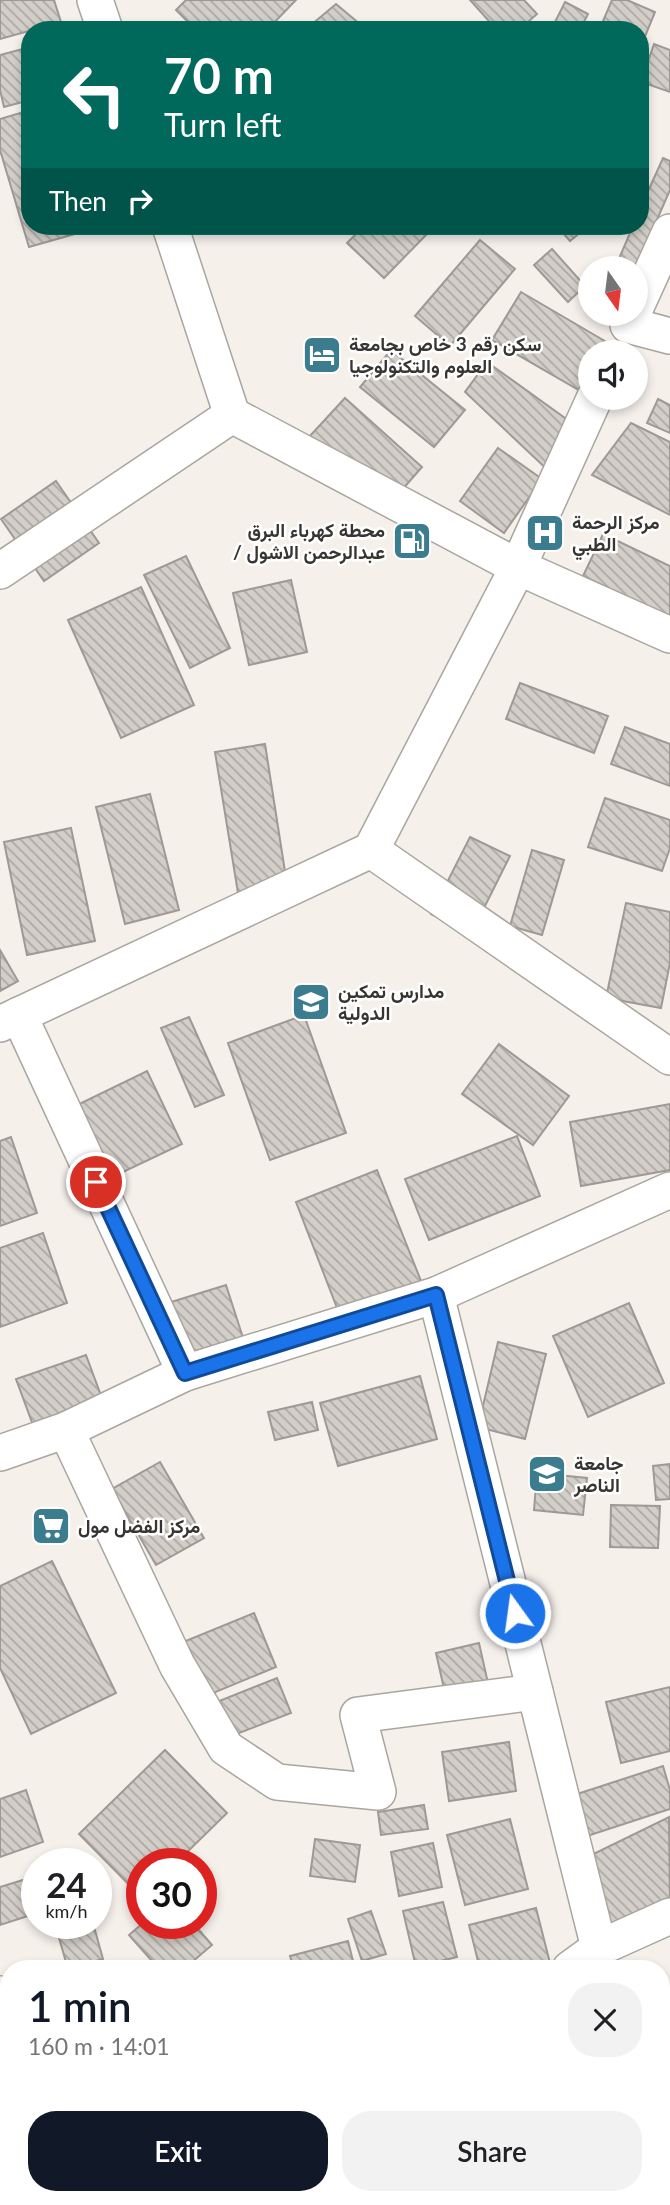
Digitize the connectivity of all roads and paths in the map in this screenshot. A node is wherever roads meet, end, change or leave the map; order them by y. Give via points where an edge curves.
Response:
1 (96, 0) edge
2 (102, 21) edge
3 (670, 232) edge
4 (173, 235) edge
5 (648, 281) edge
6 (632, 326) edge
7 (670, 336) edge
8 (589, 410) edge
9 (232, 415) junction
10 (518, 566) junction
11 (0, 571) edge
12 (670, 635) edge
13 (371, 850) junction
14 (9, 1020) edge
15 (670, 1057) edge
16 (670, 1190) edge
17 (436, 1295) junction
18 (185, 1373) junction
19 (66, 1430) junction
20 (0, 1453) edge
21 (535, 1692) junction
22 (670, 1916) edge
23 (598, 1948) junction
24 (582, 1960) edge

1 - 2 street
3 - 5 street
4 - 9 street
6 - 7 street
8 - 10 street
9 - 10 street
9 - 11 street
10 - 12 street
10 - 13 street
13 - 14 street
13 - 15 street
14 - 18 street
16 - 17 street
17 - 18 street
17 - 21 street
18 - 19 street
19 - 20 street
19 - 21 street via 177,1665 226,1748 277,1782 378,1792 358,1715
21 - 23 street
22 - 23 street
23 - 24 street

